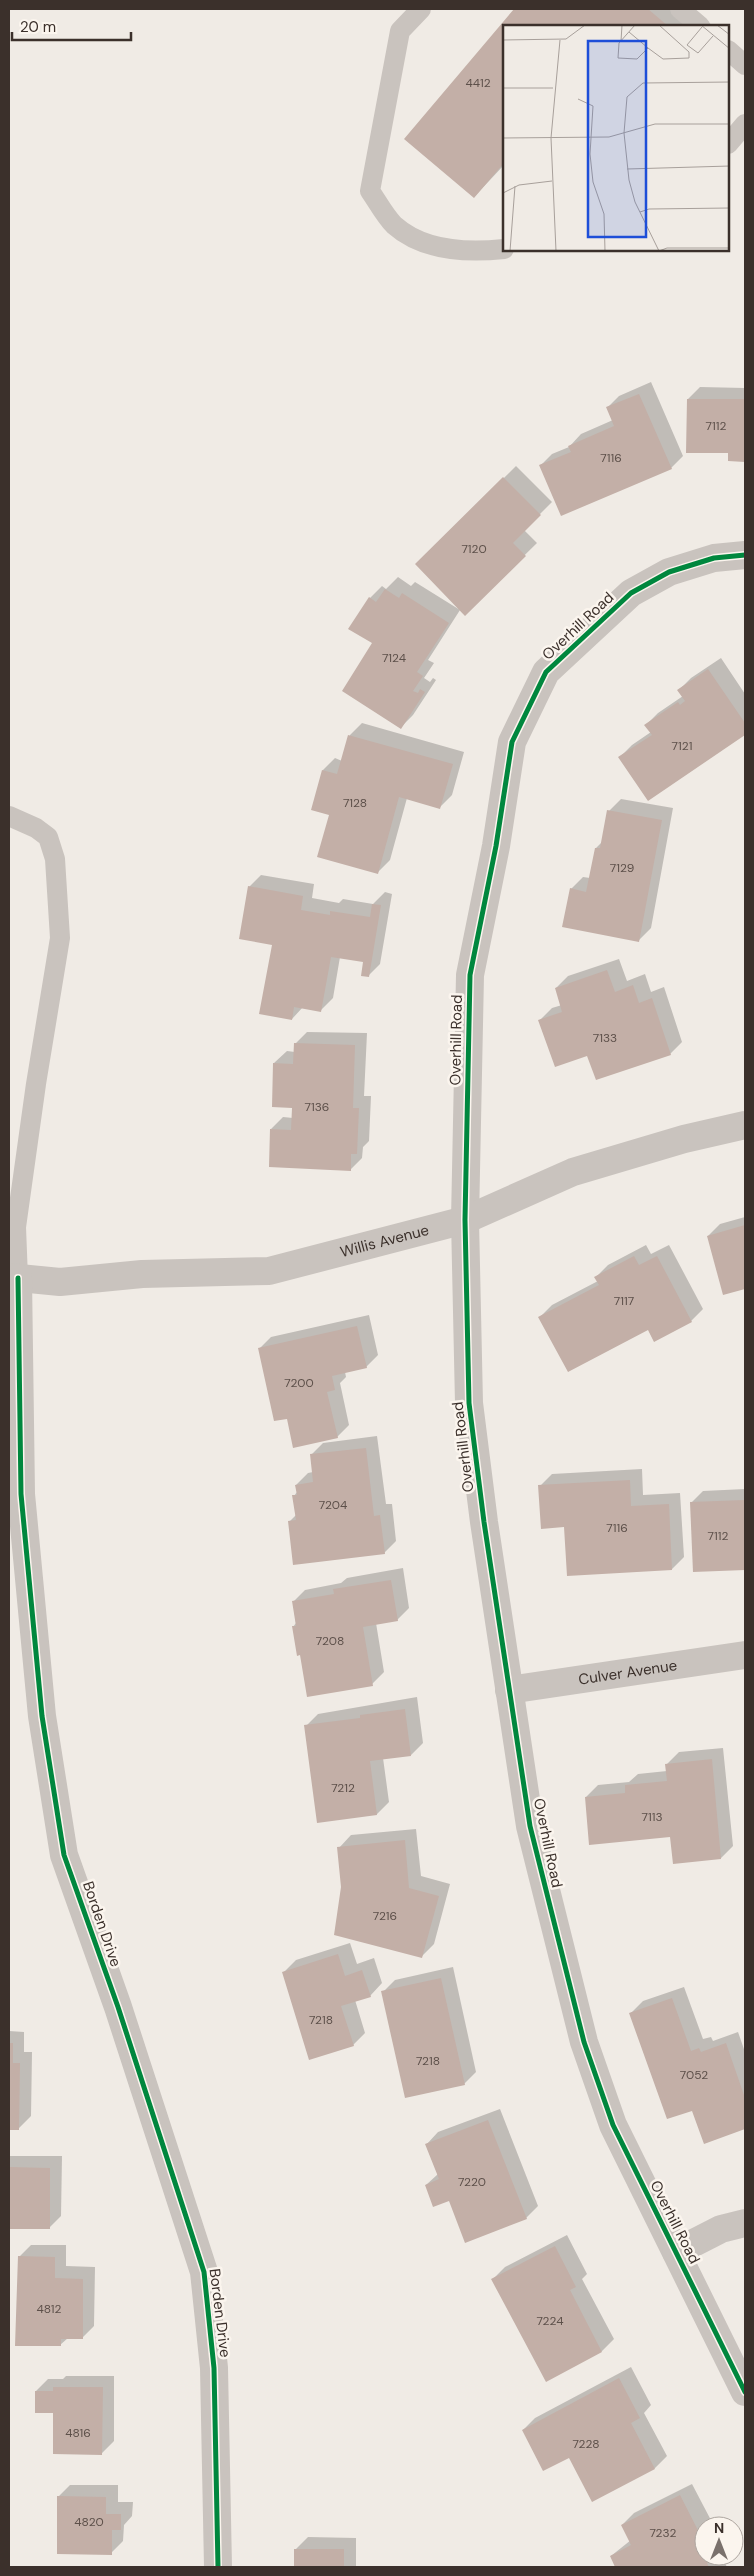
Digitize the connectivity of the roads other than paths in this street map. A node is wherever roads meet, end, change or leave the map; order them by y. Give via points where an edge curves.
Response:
1 (421, 9) edge
2 (680, 9) edge
3 (699, 25) edge
4 (729, 51) edge
5 (745, 65) edge
6 (745, 124) edge
7 (729, 143) edge
8 (503, 249) edge
9 (745, 555) edge
10 (9, 816) edge
11 (745, 1125) edge
12 (465, 1220) junction
13 (13, 1277) edge
14 (745, 1655) edge
15 (510, 1690) junction
16 (745, 2223) edge
17 (676, 2252) junction
18 (745, 2392) edge
19 (218, 2567) edge

1 - 8 lane via 400,31 370,191 394,225 430,246 484,251
2 - 3 lane
4 - 5 lane
6 - 7 lane
9 - 12 street, Overhill Road via 714,558 669,572 632,593 546,672 512,742 496,846 470,975
10 - 13 lane via 48,837 55,859 60,938 16,1227
11 - 12 street, Willis Avenue via 684,1139 573,1172
12 - 13 street, Willis Avenue via 269,1271 142,1274 60,1282
12 - 15 street, Overhill Road via 469,1403
13 - 19 street, Borden Drive via 22,1494 42,1716 64,1855 118,2007 204,2272 214,2368
14 - 15 street, Culver Avenue
15 - 17 street, Overhill Road via 530,1826 584,2042 612,2125
16 - 17 street via 721,2229
17 - 18 street, Overhill Road

